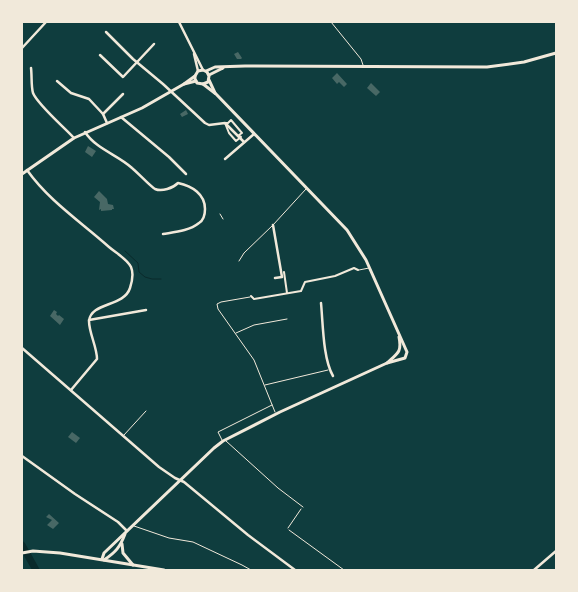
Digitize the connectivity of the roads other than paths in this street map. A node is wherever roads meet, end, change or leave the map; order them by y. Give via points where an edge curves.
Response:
1 (46, 22) edge
2 (179, 22) edge
3 (331, 22) edge
4 (106, 32) dead end
5 (154, 44) dead end
6 (22, 48) edge
7 (193, 52) junction
8 (556, 53) edge
9 (100, 55) dead end
10 (137, 63) junction
11 (365, 66) junction
12 (224, 67) junction
13 (31, 68) dead end
14 (204, 70) junction
15 (198, 71) junction
16 (209, 75) junction
17 (195, 76) junction
18 (209, 80) junction
19 (57, 81) dead end
20 (196, 81) junction
21 (184, 84) junction
22 (203, 84) junction
23 (170, 91) junction
24 (123, 94) dead end
25 (216, 94) junction
26 (103, 114) junction
27 (121, 117) junction
28 (108, 123) junction
29 (225, 123) junction
30 (85, 132) junction
31 (254, 134) junction
32 (74, 138) junction
33 (240, 138) junction
34 (244, 142) junction
35 (225, 159) dead end
36 (27, 170) junction
37 (22, 174) edge
38 (186, 174) dead end
39 (307, 189) junction
40 (274, 225) junction
41 (163, 234) dead end
42 (239, 261) dead end
43 (370, 268) junction
44 (358, 270) joint
45 (284, 272) dead end
46 (275, 278) dead end
47 (287, 293) junction
48 (251, 296) joint
49 (321, 303) dead end
50 (146, 310) dead end
51 (89, 320) junction
52 (287, 320) dead end
53 (235, 333) junction
54 (399, 337) junction
55 (22, 348) edge
56 (386, 363) junction
57 (329, 370) junction
58 (333, 376) dead end
59 (265, 385) junction
60 (71, 390) junction
61 (272, 405) junction
62 (146, 411) dead end
63 (276, 414) junction
64 (124, 436) junction
65 (224, 441) junction
66 (22, 456) edge
67 (180, 481) junction
68 (303, 507) road end
69 (133, 526) junction
70 (289, 530) road end
71 (126, 533) junction
72 (122, 544) junction
73 (556, 551) edge
74 (22, 553) edge
75 (104, 553) junction
76 (96, 558) junction
77 (103, 560) junction
78 (133, 565) junction
79 (164, 570) edge
80 (251, 570) edge
81 (295, 570) edge
82 (344, 570) edge
83 (534, 570) edge

1 - 6 street
2 - 7 street
3 - 11 lane
4 - 10 street
5 - 10 street
7 - 14 street
7 - 15 street
8 - 11 street via 497,67
9 - 10 street via 123,78
10 - 23 street
11 - 12 street
12 - 14 street
12 - 16 street
13 - 32 street via 35,96
14 - 15 street
14 - 16 street
15 - 17 street
16 - 18 street
17 - 20 street
17 - 21 street
18 - 22 street
18 - 25 street
19 - 26 street via 71,93 89,99
20 - 21 street
20 - 22 street
21 - 23 street
22 - 25 street
23 - 27 street
23 - 29 street via 206,123
24 - 26 street
25 - 31 street
26 - 28 street
27 - 28 street
27 - 38 street
28 - 30 street
29 - 33 street
29 - 33 street via 231,120 242,133 239,135
30 - 32 street
30 - 41 street via 90,139 123,160 156,190 168,189 178,183 190,187 202,197 205,216 200,223
31 - 34 street
31 - 39 street
32 - 36 street
33 - 34 street
34 - 35 street
36 - 37 street
36 - 51 street via 56,204 131,267 132,277 127,295 96,309
39 - 40 lane
39 - 43 street via 347,230
40 - 42 lane
40 - 46 street via 282,277
43 - 44 lane
43 - 54 street
44 - 47 street via 354,268 335,276 305,282 301,291
45 - 47 street
47 - 48 street via 254,299
48 - 53 lane via 218,304 218,309
49 - 57 street
50 - 51 street
51 - 60 street via 98,359
52 - 53 lane via 254,325
53 - 59 lane via 254,360
54 - 56 street via 399,351
54 - 56 street via 406,349 405,358
55 - 60 street
56 - 63 street
57 - 58 street
57 - 59 lane
59 - 61 lane
60 - 64 street
61 - 63 lane
61 - 65 lane via 218,432
62 - 64 lane
63 - 65 street
64 - 67 street
65 - 67 street
65 - 68 lane
66 - 71 street via 118,522
67 - 69 street
67 - 81 street
69 - 71 street
69 - 80 lane via 169,538 193,542
70 - 82 lane
71 - 72 street
71 - 75 street
72 - 77 street via 117,551
72 - 78 street
73 - 83 street
74 - 76 street via 33,551
75 - 76 street
75 - 77 street
76 - 77 street
77 - 78 street
78 - 79 street

